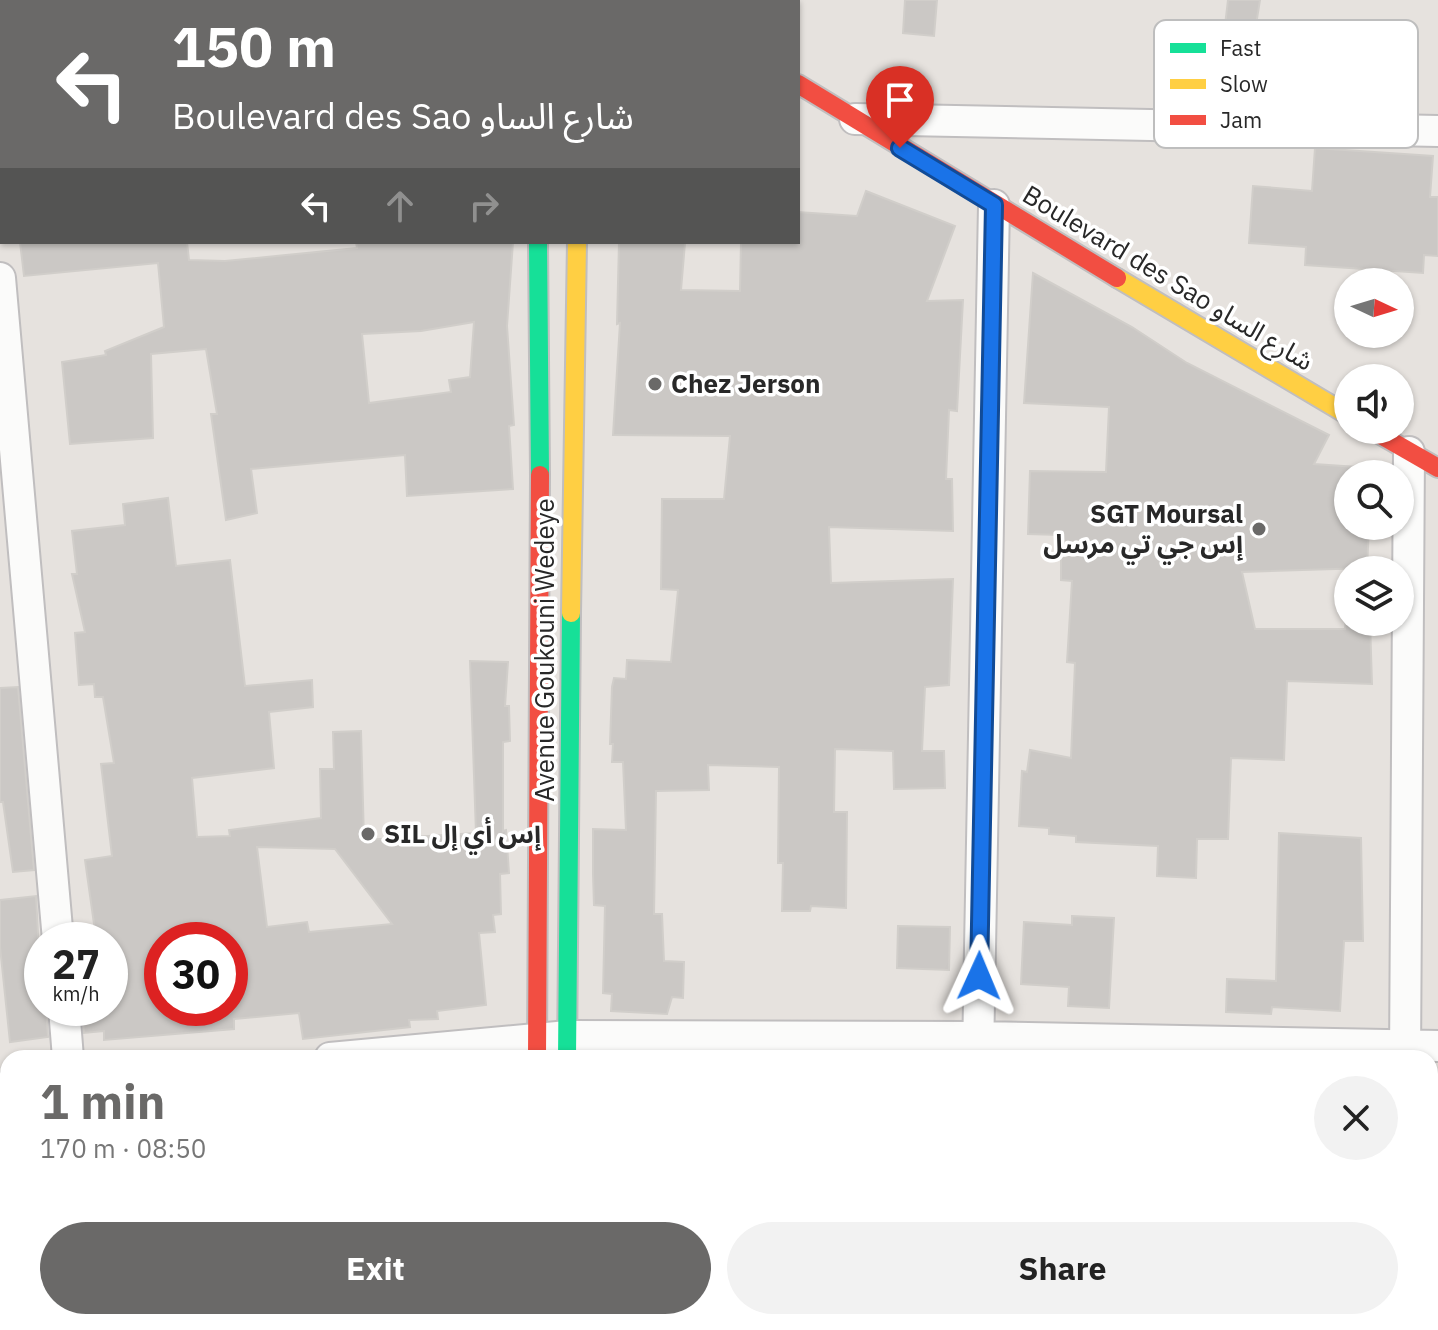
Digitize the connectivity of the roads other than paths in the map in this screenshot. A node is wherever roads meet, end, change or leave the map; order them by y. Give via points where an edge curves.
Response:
1 (800, 85) edge
2 (853, 119) junction
3 (1154, 125) edge
4 (1418, 131) edge
5 (1438, 131) edge
6 (994, 205) junction
7 (538, 244) edge
8 (577, 244) edge
9 (0, 278) edge
10 (1334, 407) edge
11 (1396, 444) edge
12 (1409, 452) junction
13 (1438, 468) edge
14 (56, 922) edge
15 (65, 1026) edge
16 (1438, 1046) edge
17 (568, 1047) edge
18 (978, 1048) edge
19 (537, 1049) edge
20 (67, 1050) edge
21 (514, 1050) edge
22 (1263, 1050) edge
23 (1406, 1050) edge
24 (1412, 1050) edge

1 - 2 street, Boulevard des Sao شارع الساو
2 - 3 street
2 - 6 street, Boulevard des Sao شارع الساو
4 - 5 street
6 - 10 street, Boulevard des Sao شارع الساو
6 - 18 street
7 - 19 street, Avenue Goukouni Wedeye
8 - 17 street, Avenue Goukouni Wedeye
9 - 14 street
11 - 12 street
12 - 13 street
12 - 23 street
15 - 20 street
16 - 24 street
17 - 18 street
17 - 19 street
18 - 22 street
19 - 21 street

